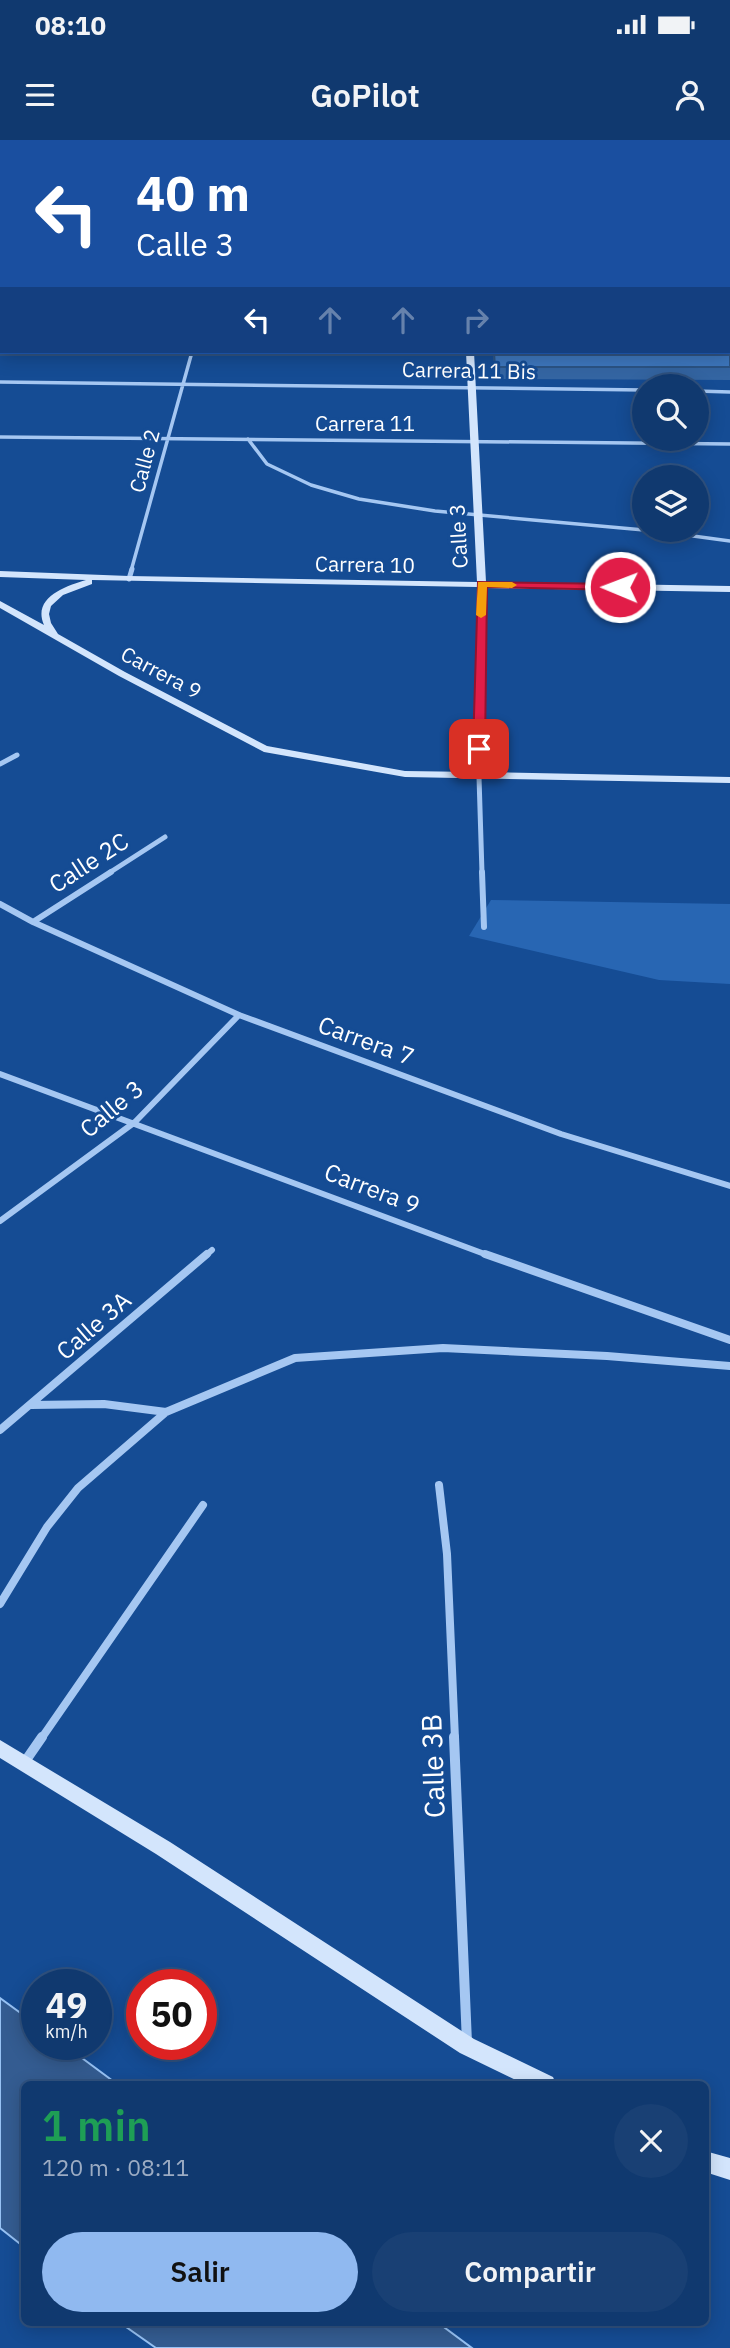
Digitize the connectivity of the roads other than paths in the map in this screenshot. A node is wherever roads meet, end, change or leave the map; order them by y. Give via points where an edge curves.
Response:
1 (191, 354) edge
2 (470, 354) edge
3 (0, 382) edge
4 (183, 383) junction
5 (470, 387) junction
6 (632, 390) edge
7 (709, 391) edge
8 (730, 392) edge
9 (0, 437) edge
10 (167, 439) junction
11 (248, 439) junction
12 (474, 441) junction
13 (730, 444) edge
14 (477, 513) junction
15 (632, 529) edge
16 (709, 538) edge
17 (730, 541) edge
18 (0, 574) edge
19 (129, 579) junction
20 (482, 584) junction
21 (730, 589) edge
22 (0, 604) edge
23 (61, 639) junction
24 (17, 755) dead end
25 (0, 764) edge
26 (479, 777) junction
27 (730, 780) edge
28 (165, 837) dead end
29 (0, 904) edge
30 (33, 922) junction
31 (484, 927) dead end
32 (239, 1015) junction
33 (0, 1074) edge
34 (135, 1122) junction
35 (730, 1186) edge
36 (0, 1221) edge
37 (212, 1250) dead end
38 (730, 1340) edge
39 (730, 1366) edge
40 (30, 1405) junction
41 (166, 1412) junction
42 (0, 1430) edge
43 (439, 1485) dead end
44 (203, 1505) dead end
45 (0, 1604) edge
46 (0, 1748) edge
47 (24, 1763) junction
48 (467, 2046) junction
49 (540, 2081) edge
50 (709, 2162) edge
51 (730, 2169) edge

1 - 4 street, Calle 2
2 - 5 main road, Calle 3
3 - 4 street, Carrera 11 Bis
4 - 5 street, Carrera 11 Bis
4 - 10 street, Calle 2
5 - 6 street, Carrera 11 Bis
5 - 12 main road, Calle 3
7 - 8 street
9 - 10 street, Carrera 11
10 - 11 street, Carrera 11
10 - 19 street, Calle 2
11 - 12 street, Carrera 11
11 - 14 street via 267,464 311,485 359,499
12 - 13 street, Carrera 11
12 - 14 main road, Calle 3
14 - 15 street
14 - 20 main road, Calle 3
16 - 17 street
18 - 19 main road, Carrera 10
19 - 20 main road, Carrera 10
19 - 23 main road via 84,583 50,599 46,620
20 - 21 main road, Carrera 10
20 - 26 main road, Calle 3
22 - 23 main road, Carrera 9
23 - 26 main road, Carrera 9 via 264,749 405,774
24 - 25 street
26 - 27 main road, Carrera 9
26 - 31 street, Calle 3
28 - 30 street, Calle 2C
29 - 30 street, Carrera 7
30 - 32 street, Carrera 7
32 - 34 street, Calle 3
32 - 35 street, Carrera 7 via 561,1134
33 - 34 street, Carrera 9
34 - 36 street, Calle 3
34 - 38 street, Carrera 9
37 - 40 street, Calle 3A
39 - 41 street via 443,1348 295,1358
40 - 41 street via 104,1404
40 - 42 street, Calle 3A
41 - 45 street via 78,1488 47,1527
43 - 48 street, Calle 3B via 447,1555
44 - 47 street
46 - 47 main road
47 - 48 main road
48 - 49 main road
50 - 51 main road

